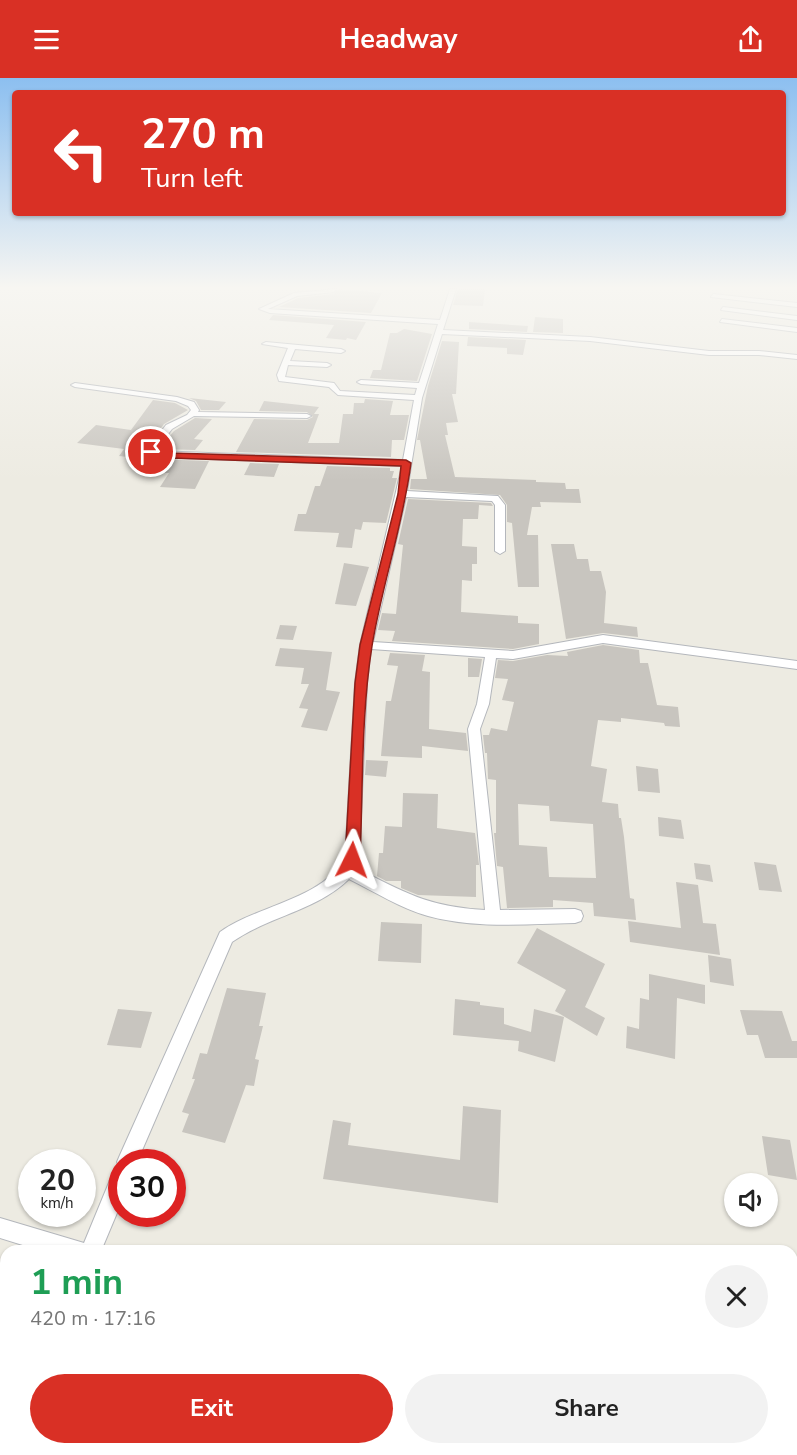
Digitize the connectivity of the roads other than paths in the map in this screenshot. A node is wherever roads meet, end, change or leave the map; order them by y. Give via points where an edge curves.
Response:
1 (289, 353) edge
2 (433, 353) edge
3 (723, 353) edge
4 (793, 356) edge
5 (286, 363) junction
6 (327, 365) dead end
7 (361, 382) dead end
8 (75, 385) dead end
9 (420, 392) junction
10 (192, 414) junction
11 (307, 416) dead end
12 (406, 463) junction
13 (402, 494) junction
14 (501, 551) dead end
15 (366, 645) junction
16 (491, 654) junction
17 (797, 665) edge
18 (348, 871) junction
19 (493, 916) junction
20 (575, 916) dead end
21 (133, 1149) edge
22 (108, 1209) edge
23 (0, 1228) edge
24 (57, 1245) edge
25 (93, 1245) edge

1 - 5 street
2 - 9 street
3 - 4 street
5 - 6 street
5 - 9 street via 282,379 331,385 338,393
7 - 9 street
8 - 10 street via 177,399 191,404 195,410
9 - 12 street
10 - 11 street
10 - 12 street via 169,427 151,453
12 - 13 street
13 - 14 street via 495,498 500,505
13 - 15 street
15 - 16 street
15 - 18 street via 352,860
16 - 17 street via 528,654 603,639
16 - 19 street via 483,704 474,729
18 - 19 street via 427,909
18 - 21 street via 333,886 248,922 226,937
19 - 20 street
22 - 25 street
23 - 24 street

